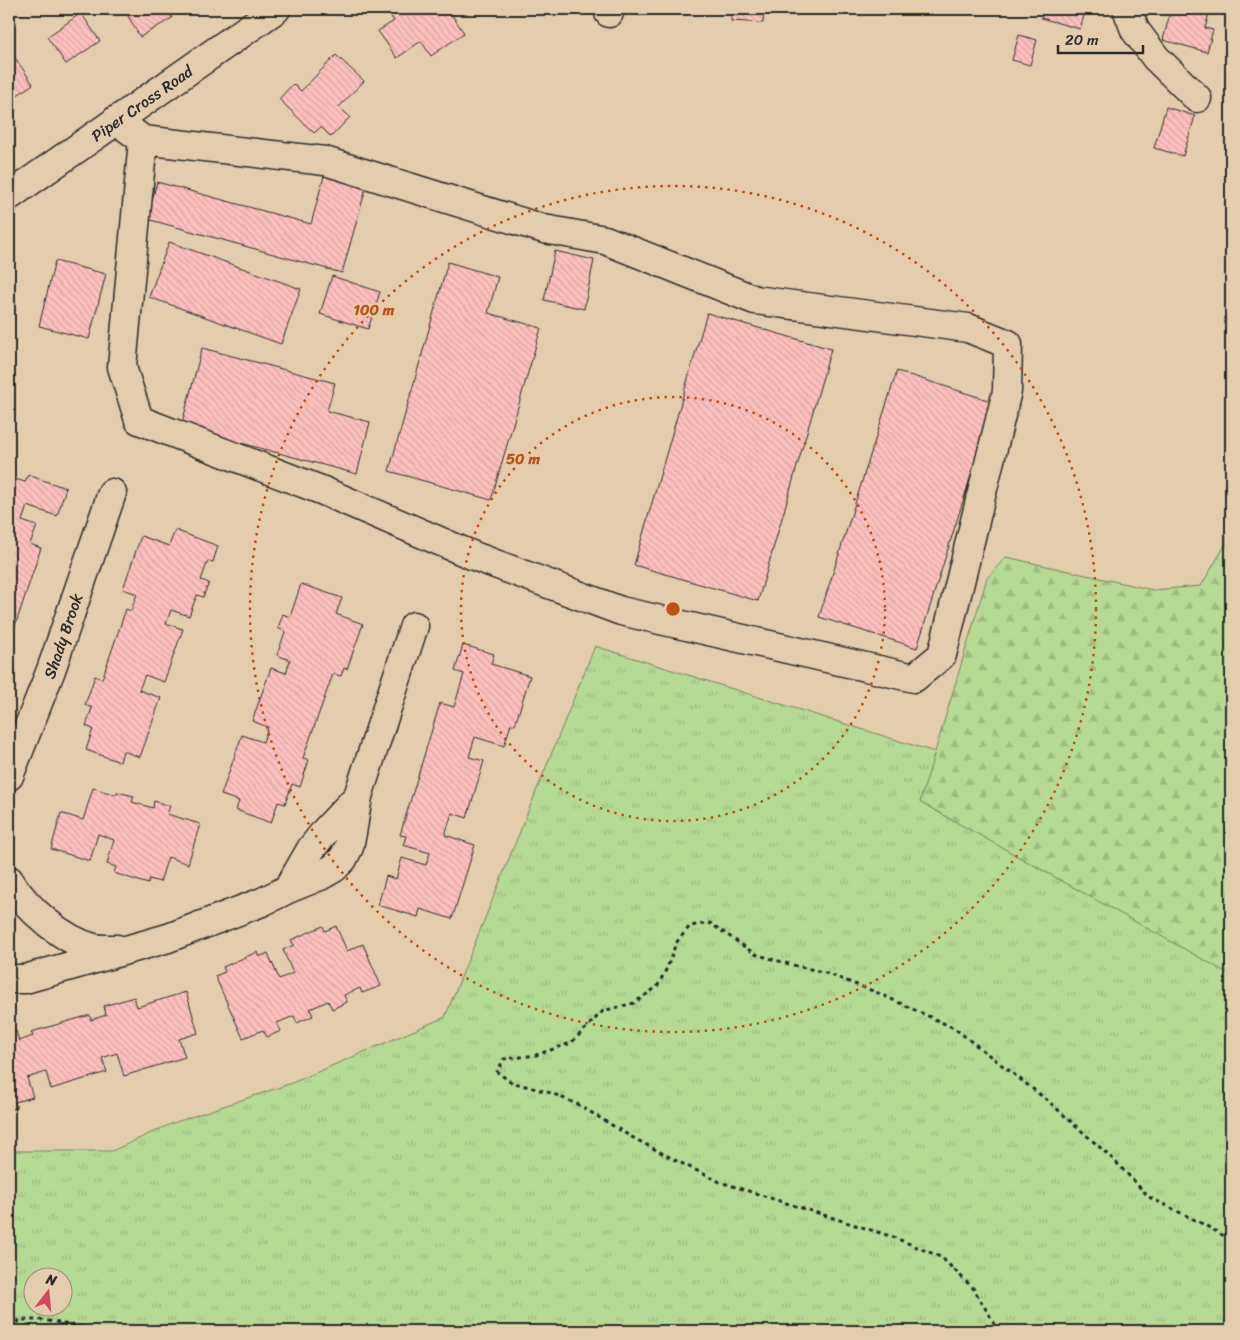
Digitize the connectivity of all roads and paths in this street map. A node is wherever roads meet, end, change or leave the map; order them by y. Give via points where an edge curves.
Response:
1 (276, 9) edge
2 (1127, 9) edge
3 (1197, 98) dead end
4 (116, 120) junction
5 (144, 140) junction
6 (9, 196) edge
7 (112, 493) dead end
8 (414, 626) dead end
9 (9, 776) edge
10 (9, 880) edge
11 (136, 948) junction
12 (9, 979) edge
13 (1231, 1240) edge
14 (14, 1331) edge
15 (101, 1331) edge
16 (999, 1331) edge

1 - 4 street, Piper Cross Road
2 - 3 street via 1135,30 1156,58
4 - 5 street
4 - 6 street, Piper Cross Road
5 - 5 street via 325,161 544,228 605,240 755,300 968,328 1008,344 1007,391 942,655 914,678 622,611 474,556 321,490 139,420 122,367
7 - 9 street, Shady Brook via 51,670
8 - 11 street via 358,796 349,847 343,859 320,876 262,902
10 - 11 street via 42,918 78,942 108,950
11 - 12 street via 25,979
13 - 16 path via 1149,1197 1114,1160 1047,1100 954,1028 823,972 755,954 710,923 690,926 676,943 657,987 634,1003 603,1011 571,1043 536,1055 504,1059 497,1072 510,1082 579,1104 628,1135 720,1182 893,1237 941,1256 973,1288
14 - 15 path via 19,1320 43,1320

